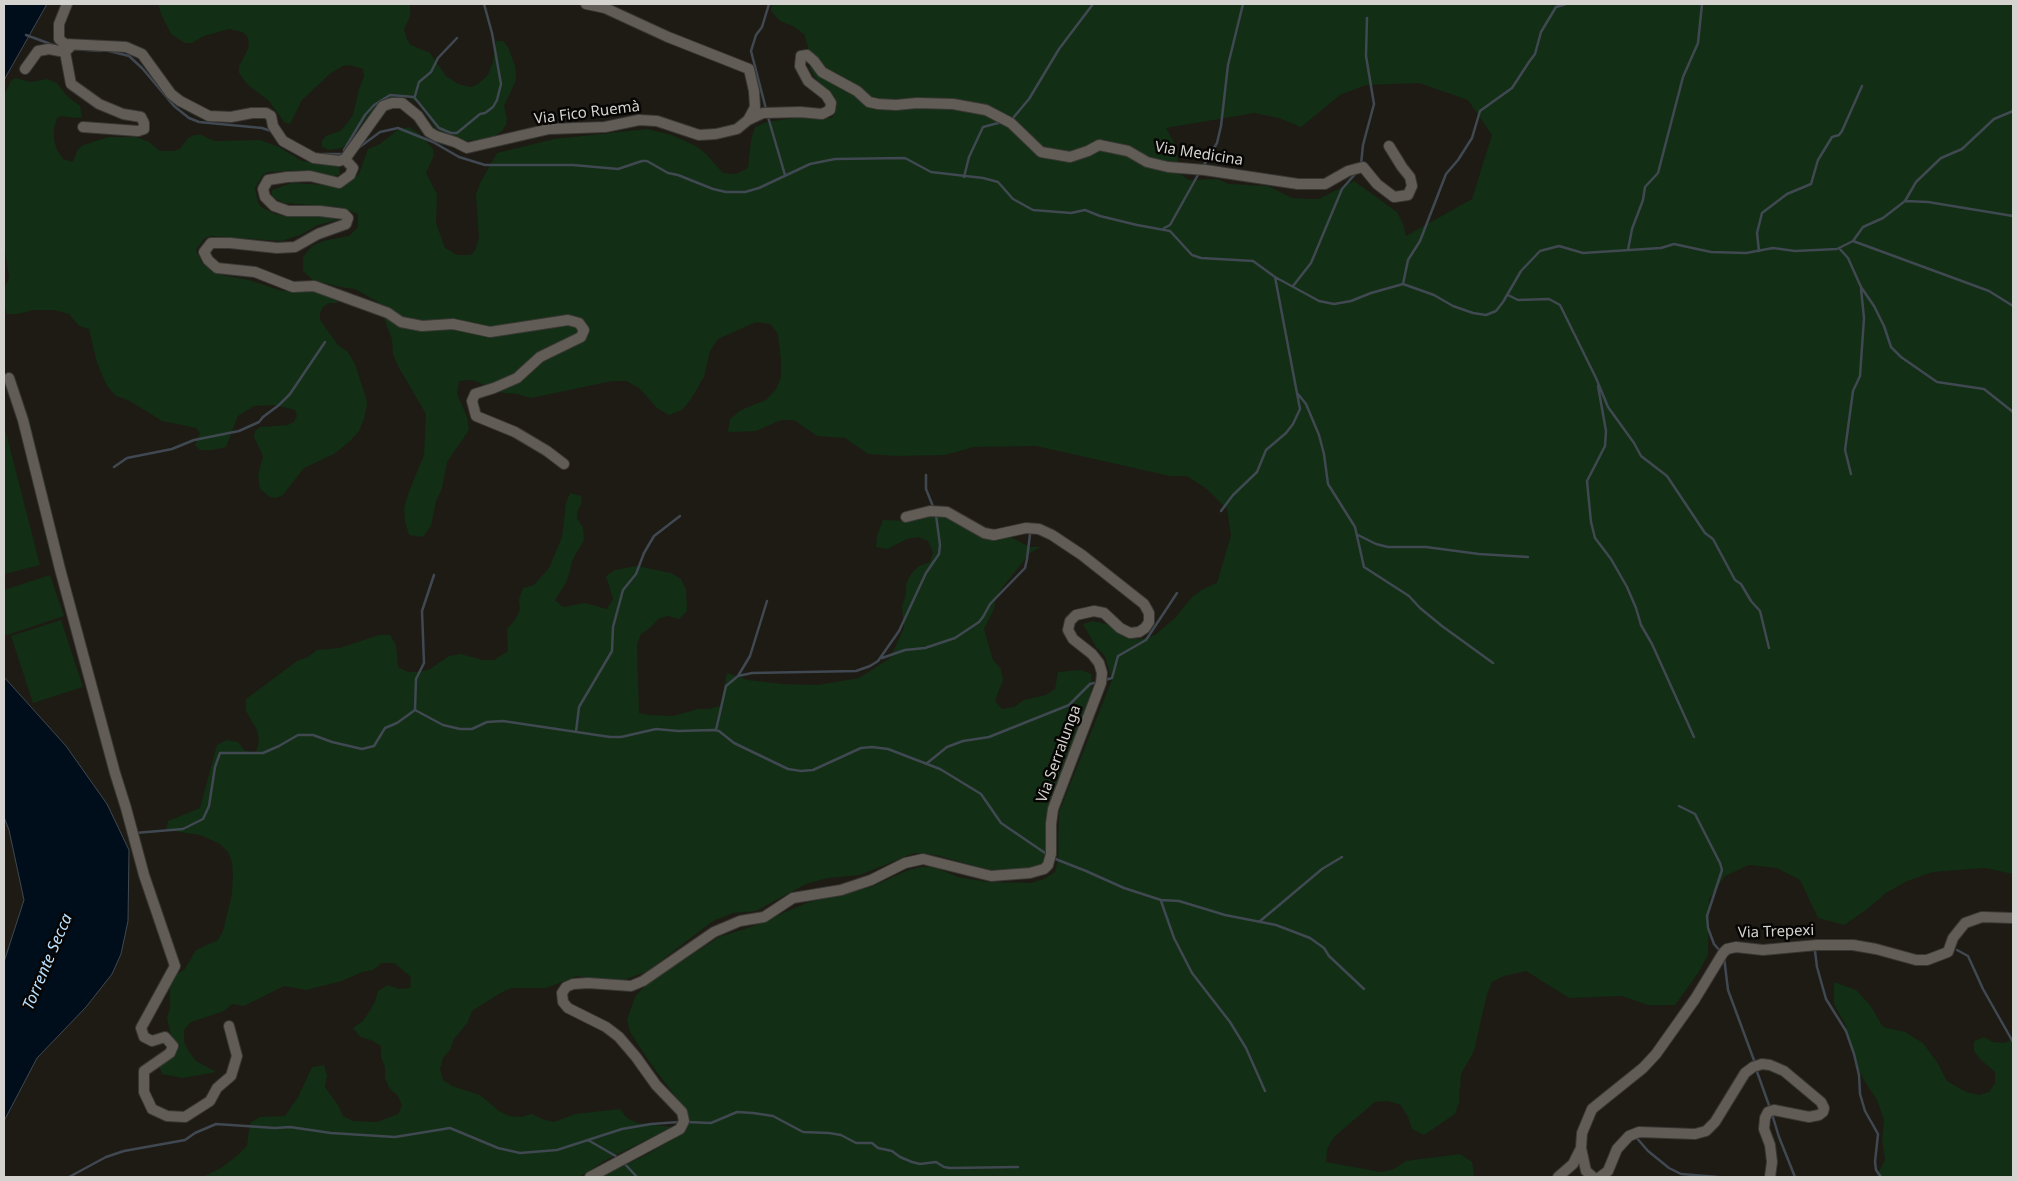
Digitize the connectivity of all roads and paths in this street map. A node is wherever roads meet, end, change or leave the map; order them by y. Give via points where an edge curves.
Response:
1 (67, 4) edge
2 (586, 4) edge
3 (74, 44) junction
4 (65, 52) junction
5 (25, 69) dead end
6 (748, 120) junction
7 (83, 127) dead end
8 (1389, 146) dead end
9 (345, 159) junction
10 (9, 378) dead end
11 (564, 464) dead end
12 (906, 517) dead end
13 (2013, 918) edge
14 (229, 1026) dead end
15 (1581, 1148) junction
16 (590, 1177) edge
17 (1558, 1177) edge
18 (1593, 1177) edge
19 (1600, 1177) edge
20 (1770, 1177) edge

1 - 3 street via 59,24 59,39 66,44
2 - 6 street via 605,8 749,69 755,107
3 - 4 street
3 - 9 street via 126,46 142,54 171,94 209,116 266,113 271,116 273,126 283,141 314,158
4 - 5 street via 38,51
4 - 7 street via 71,84 99,104 141,117 144,123 144,128 138,132
6 - 8 street, Via Medicina via 763,113 822,114 830,110 831,103 826,95 808,81 800,66 801,56 807,55 822,72 857,90 869,102 953,104 986,110 1011,123 1041,152 1070,157 1099,145 1128,151 1147,162 1168,167 1298,184 1325,184 1348,171 1364,167 1377,184 1394,196 1408,195 1412,186 1410,177
6 - 9 street, Via Fico Ruemà via 737,129 699,136 657,121 639,120 605,127 549,129 467,148 429,132 418,116 402,103 392,103 384,106
9 - 11 street via 353,168 350,175 339,183 310,176 286,177 268,180 263,189 274,206 288,211 344,214 348,218 346,224 295,246 277,248 211,243 204,252 208,260 217,268 255,272 293,287 314,286 388,313 401,322 422,326 453,324 490,332 568,320 579,323 584,330 581,337 540,357 517,378 475,394 472,401 476,416 515,432
10 - 14 street via 23,420 115,773 144,875 176,966 141,1028 144,1037 152,1041 165,1037 173,1046 170,1053 144,1071 144,1092 152,1109 167,1116 186,1117 210,1101 217,1088 231,1076 237,1056
12 - 16 street, Via Serralunga via 930,511 947,512 984,533 994,535 1026,528 1039,529 1082,555 1144,604 1149,614 1150,622 1146,628 1130,633 1104,614 1094,611 1076,615 1070,621 1068,630 1073,639 1092,654 1102,673 1054,809 1048,865 1030,873 991,876 923,859 905,863 871,880 793,898 764,916 740,920 714,932 631,986 588,983 566,986 562,994 568,1008 606,1027 618,1037 682,1112 684,1121 680,1129
13 - 15 street, Via Trepexi via 1982,917 1965,923 1953,938 1948,952 1928,960 1853,945 1728,949 1722,953 1696,999 1656,1054 1592,1108 1582,1133
15 - 17 street, Via Trepexi via 1572,1164
15 - 18 street via 1586,1171
19 - 20 street via 1608,1171 1617,1148 1628,1136 1648,1131 1695,1134 1706,1131 1745,1073 1762,1064 1784,1071 1824,1108 1819,1115 1809,1117 1774,1110 1768,1112 1764,1129 1770,1145

